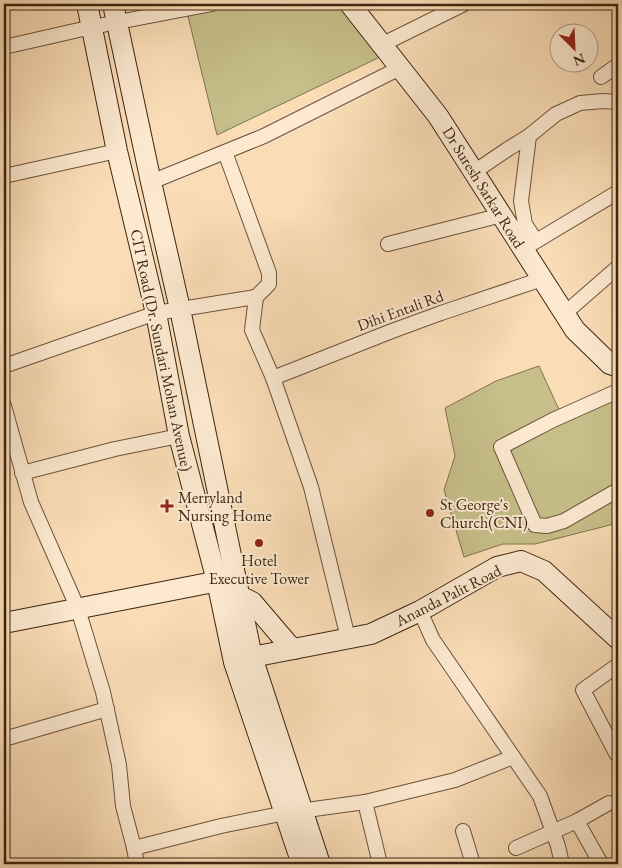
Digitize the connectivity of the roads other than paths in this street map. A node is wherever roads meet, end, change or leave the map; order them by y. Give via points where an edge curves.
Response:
1 (87, 4) edge
2 (212, 4) edge
3 (350, 4) edge
4 (464, 4) edge
5 (115, 13) edge
6 (92, 27) junction
7 (381, 45) junction
8 (4, 47) edge
9 (618, 65) edge
10 (400, 68) junction
11 (601, 77) dead end
12 (618, 102) edge
13 (529, 136) junction
14 (117, 151) junction
15 (224, 152) junction
16 (474, 172) junction
17 (4, 176) edge
18 (151, 182) junction
19 (618, 192) edge
20 (502, 215) junction
21 (388, 244) dead end
22 (529, 245) junction
23 (618, 267) edge
24 (542, 279) junction
25 (256, 297) junction
26 (180, 309) junction
27 (156, 313) junction
28 (564, 314) junction
29 (4, 366) edge
30 (618, 367) edge
31 (273, 378) junction
32 (618, 391) edge
33 (4, 406) edge
34 (179, 436) junction
35 (22, 473) junction
36 (618, 490) edge
37 (226, 579) junction
38 (239, 598) junction
39 (78, 609) junction
40 (420, 611) junction
41 (4, 623) edge
42 (348, 638) junction
43 (618, 639) edge
44 (294, 649) junction
45 (252, 657) junction
46 (618, 665) edge
47 (106, 709) junction
48 (4, 739) edge
49 (617, 755) dead end
50 (513, 757) junction
51 (365, 802) junction
52 (609, 803) dead end
53 (294, 811) junction
54 (577, 821) junction
55 (463, 831) dead end
56 (552, 832) junction
57 (134, 848) junction
58 (516, 848) dead end
59 (136, 864) edge
60 (302, 864) edge
61 (320, 864) edge
62 (380, 864) edge
63 (473, 864) edge
64 (562, 864) edge
65 (601, 864) edge

1 - 6 main road, CIT Road (Dr. Sundari Mohan Avenue)
2 - 5 street via 179,11
3 - 7 main road, Dr Suresh Sarkar Road
4 - 7 street
5 - 6 street
5 - 18 main road, CIT Road (Dr. Sundari Mohan Avenue)
6 - 8 street
6 - 14 main road, CIT Road (Dr. Sundari Mohan Avenue)
7 - 10 main road, Dr Suresh Sarkar Road
9 - 11 street
10 - 15 street via 264,136
10 - 16 main road, Dr Suresh Sarkar Road via 438,116
12 - 13 street via 580,103 556,114
13 - 16 street
13 - 22 street via 521,201
14 - 17 street
14 - 27 main road, CIT Road (Dr. Sundari Mohan Avenue)
15 - 18 street
15 - 25 street via 269,273 269,284
16 - 20 main road, Dr Suresh Sarkar Road
18 - 26 main road, CIT Road (Dr. Sundari Mohan Avenue)
19 - 22 street
20 - 21 street
20 - 22 main road, Dr Suresh Sarkar Road
22 - 24 main road, Dr Suresh Sarkar Road
23 - 28 street
24 - 28 main road, Dr Suresh Sarkar Road
24 - 31 street, Dihi Entali Rd via 392,331
25 - 26 street
25 - 31 street via 252,330
26 - 27 street
26 - 37 main road, CIT Road (Dr. Sundari Mohan Avenue)
27 - 29 street
27 - 34 main road, CIT Road (Dr. Sundari Mohan Avenue)
28 - 30 main road, Dr Suresh Sarkar Road via 575,330 610,364
31 - 42 street via 310,487
32 - 36 street via 501,447 535,525 547,526 564,520
33 - 35 street
34 - 35 street
34 - 37 main road, CIT Road (Dr. Sundari Mohan Avenue)
35 - 39 street via 30,502
37 - 38 main road, CIT Road (Dr. Sundari Mohan Avenue)
37 - 39 main road
37 - 53 main road, CIT Road (Dr. Sundari Mohan Avenue) via 234,662
38 - 44 main road via 252,602
38 - 45 main road, CIT Road (Dr. Sundari Mohan Avenue)
39 - 41 main road
39 - 47 street
40 - 42 main road, Ananda Palit Road via 371,634
40 - 43 main road, Ananda Palit Road via 497,568 521,561 544,571
40 - 50 street via 433,640
42 - 44 main road, Ananda Palit Road
44 - 45 main road, Ananda Palit Road
45 - 53 main road, CIT Road (Dr. Sundari Mohan Avenue)
46 - 49 street via 583,690
47 - 48 street
47 - 57 street via 120,765 123,806
50 - 51 street via 455,780
50 - 56 street via 540,796
51 - 53 street
51 - 62 street
52 - 54 street
53 - 57 street
53 - 60 main road, CIT Road (Dr. Sundari Mohan Avenue)
53 - 61 main road, CIT Road (Dr. Sundari Mohan Avenue)
54 - 56 street
54 - 65 street
55 - 63 street
56 - 58 street
56 - 64 street
57 - 59 street

